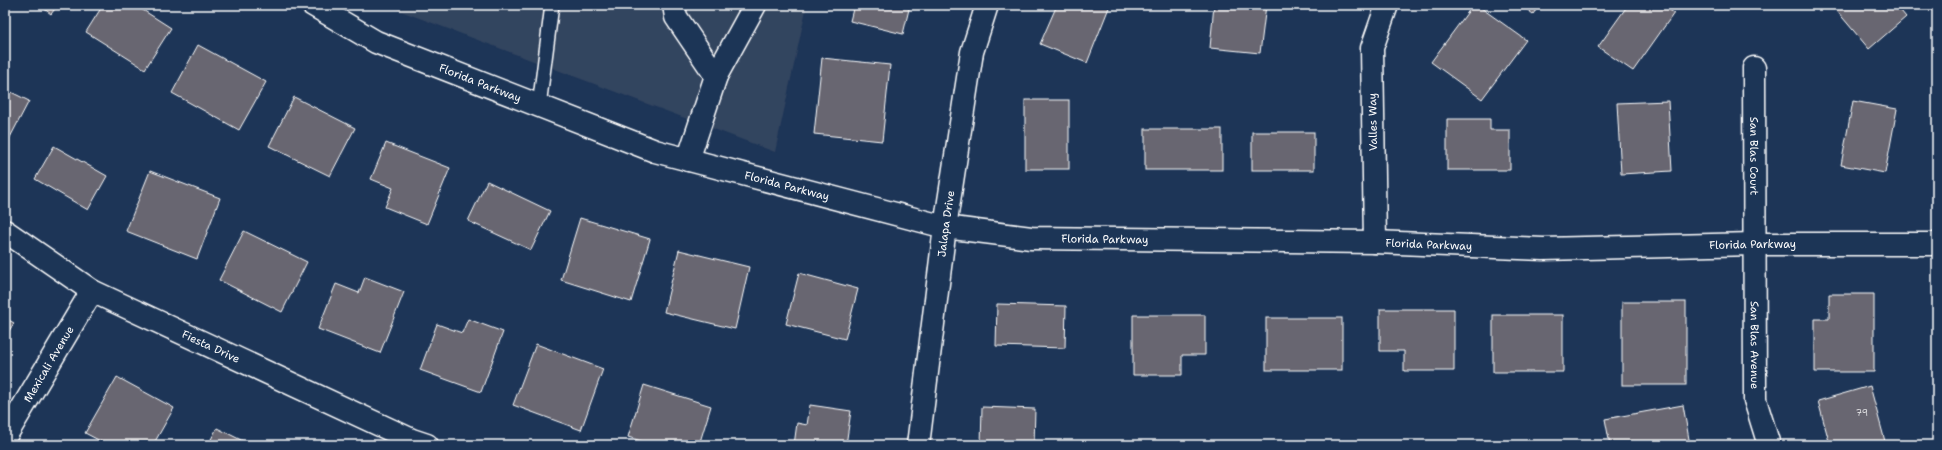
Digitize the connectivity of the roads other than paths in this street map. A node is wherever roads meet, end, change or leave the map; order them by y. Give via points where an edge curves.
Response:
1 (313, 5) edge
2 (552, 5) edge
3 (674, 5) edge
4 (755, 5) edge
5 (987, 5) edge
6 (1387, 5) edge
7 (1754, 68) dead end
8 (716, 76) junction
9 (539, 106) junction
10 (688, 160) junction
11 (945, 227) junction
12 (5, 231) edge
13 (1375, 242) junction
14 (1754, 244) junction
15 (1937, 244) edge
16 (92, 291) junction
17 (5, 437) edge
18 (427, 445) edge
19 (918, 445) edge
20 (1769, 445) edge

1 - 9 street, Florida Parkway via 376,42
2 - 9 lane
3 - 8 street via 676,17
4 - 8 street
5 - 11 street, Jalapa Drive via 972,52
6 - 13 street, Valles Way via 1372,48
7 - 14 street, San Blas Court
8 - 10 street
9 - 10 street, Florida Parkway via 655,151
10 - 11 street, Florida Parkway
11 - 13 street, Florida Parkway via 1031,238
11 - 19 street, Jalapa Drive
12 - 16 street, Fiesta Drive
13 - 14 street, Florida Parkway via 1544,248
14 - 15 street, Florida Parkway
14 - 20 street, San Blas Avenue via 1755,400
16 - 17 street, Mexicali Avenue
16 - 18 street, Fiesta Drive

